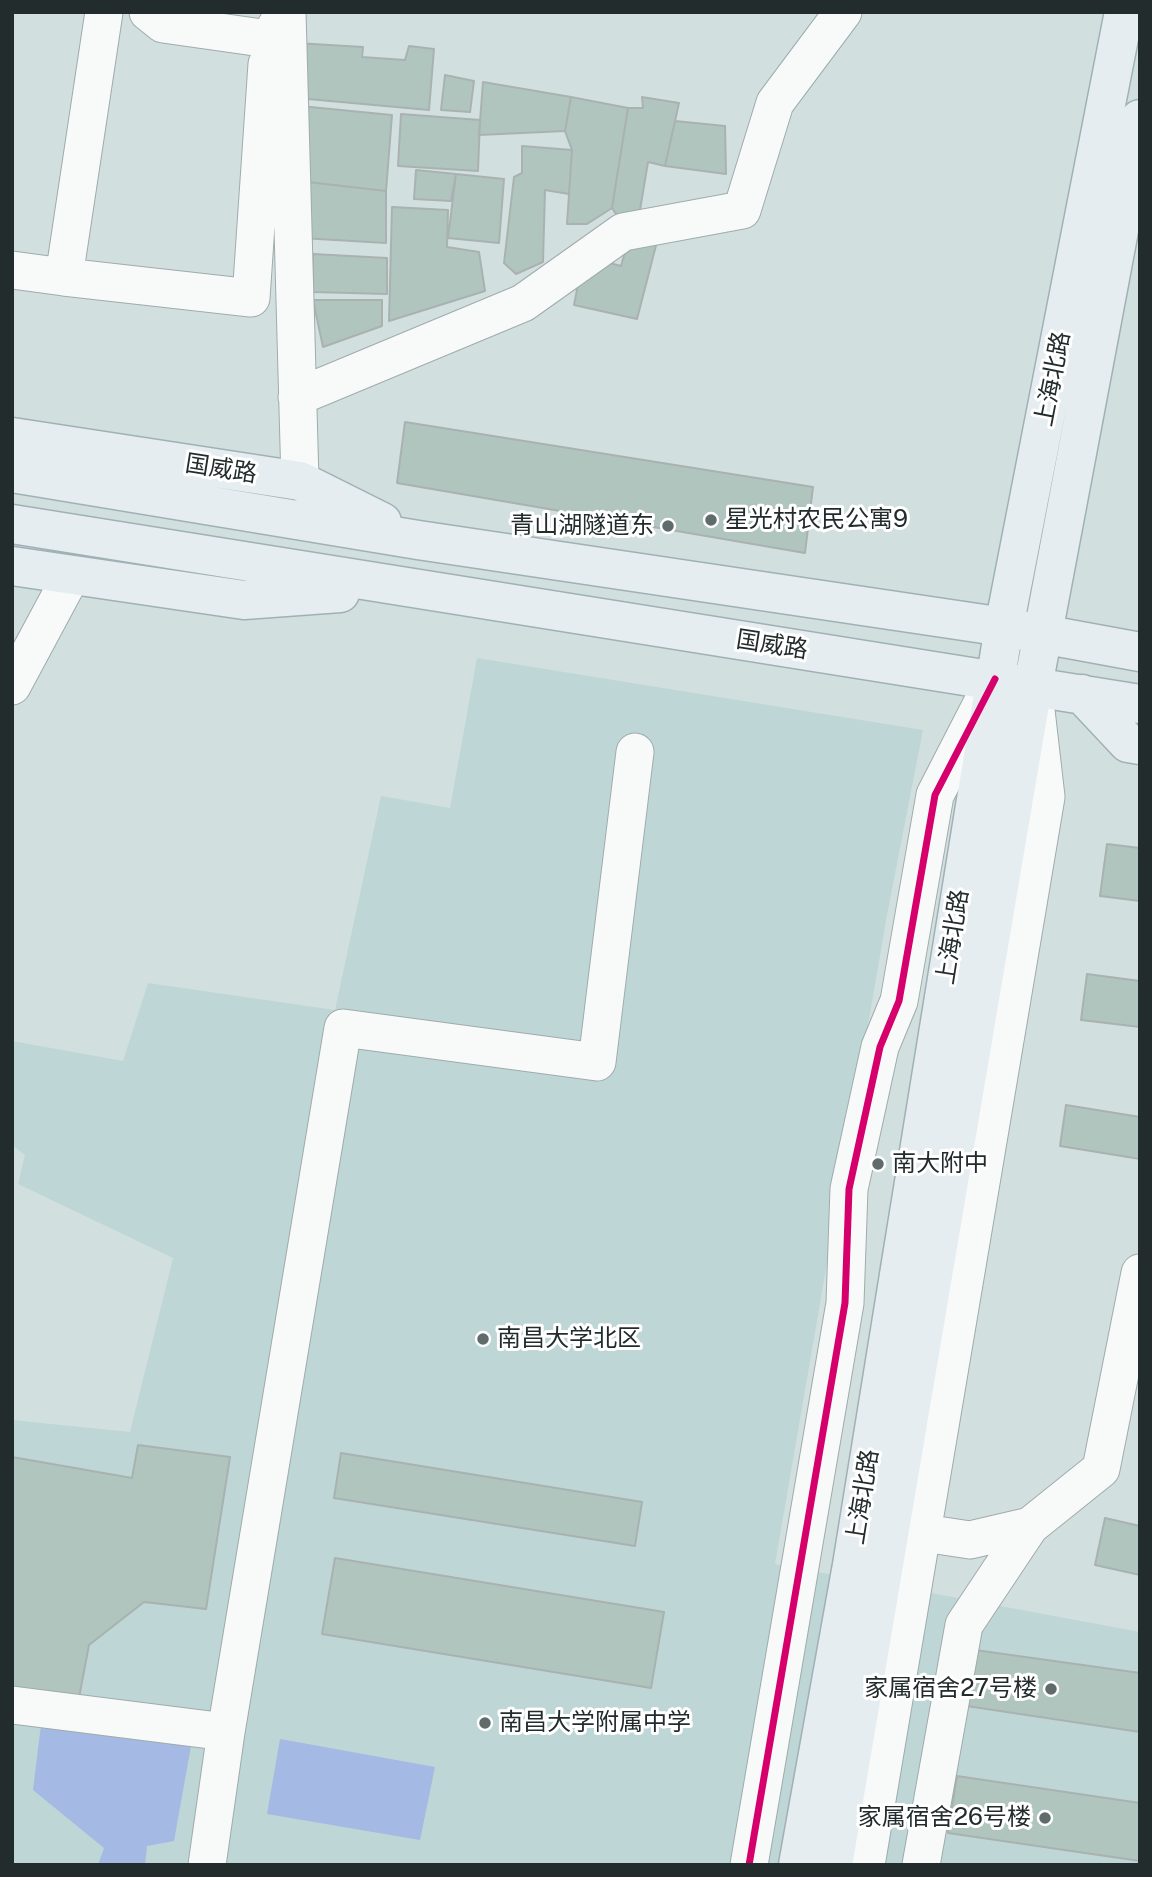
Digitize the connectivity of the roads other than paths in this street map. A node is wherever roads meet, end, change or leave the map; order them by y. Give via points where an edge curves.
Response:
1 (104, 12) edge
2 (148, 12) edge
3 (843, 12) edge
4 (1124, 12) edge
5 (280, 21) edge
6 (1140, 119) edge
7 (12, 270) edge
8 (64, 277) junction
9 (297, 397) junction
10 (12, 437) edge
11 (12, 473) edge
12 (300, 481) junction
13 (12, 524) edge
14 (418, 540) junction
15 (12, 566) edge
16 (71, 576) junction
17 (403, 588) junction
18 (1004, 627) junction
19 (1043, 633) junction
20 (1140, 639) edge
21 (1092, 643) junction
22 (1140, 652) edge
23 (995, 679) junction
24 (12, 686) edge
25 (1033, 686) junction
26 (1082, 694) junction
27 (1140, 704) edge
28 (1140, 745) edge
29 (635, 752) dead end
30 (1140, 1273) edge
31 (1132, 1357) edge
32 (1030, 1526) junction
33 (906, 1530) junction
34 (12, 1705) edge
35 (226, 1732) junction
36 (207, 1865) edge
37 (749, 1865) edge
38 (798, 1865) edge
39 (833, 1865) edge
40 (866, 1865) edge
41 (921, 1865) edge

1 - 8 street
2 - 5 street via 163,24
3 - 9 street via 775,103 742,210 623,232 523,303
4 - 18 main road, 上海北路
5 - 8 street via 251,298
5 - 9 street
6 - 19 main road, 上海北路
7 - 8 street
9 - 12 street
10 - 12 main road, 国威路
11 - 14 main road, 国威路
12 - 14 main road, 国威路
13 - 17 main road, 国威路
14 - 18 main road, 国威路
15 - 16 main road, 国威路
16 - 17 main road, 国威路 via 244,600
16 - 24 street
17 - 23 main road, 国威路
18 - 19 main road, 国威路
18 - 23 main road, 上海北路
19 - 21 main road, 国威路
19 - 25 main road, 上海北路
20 - 21 main road
21 - 22 main road, 国威路
23 - 25 main road, 国威路
23 - 37 street via 934,795 899,1001 880,1047 849,1189 845,1303
23 - 38 main road, 上海北路 via 852,1565
25 - 26 main road, 国威路
25 - 33 main road, 上海北路
26 - 27 main road, 国威路
26 - 28 main road via 1128,743
29 - 35 street via 597,1062 343,1028
30 - 31 street
31 - 32 street via 1101,1469
32 - 33 street via 970,1541
32 - 41 street via 964,1625
33 - 39 main road, 上海北路
33 - 40 street
34 - 35 street
35 - 36 street

